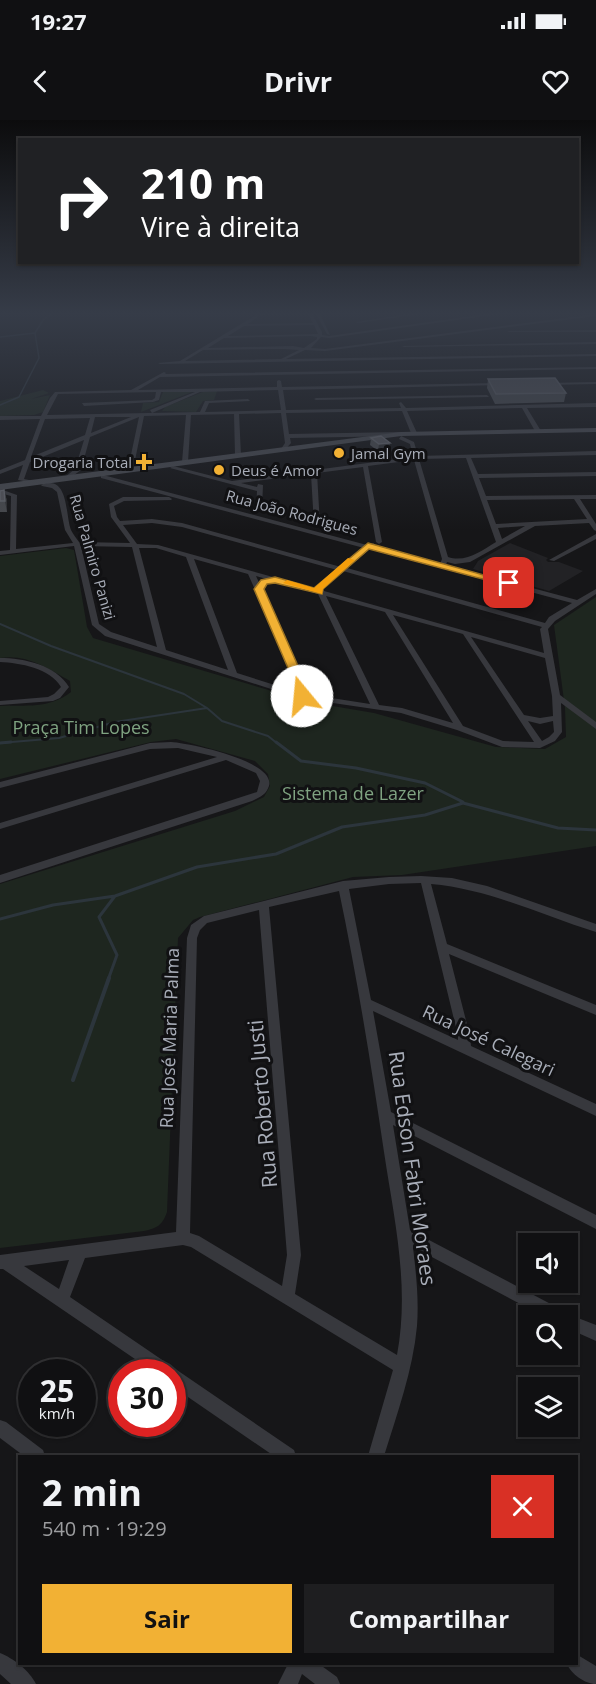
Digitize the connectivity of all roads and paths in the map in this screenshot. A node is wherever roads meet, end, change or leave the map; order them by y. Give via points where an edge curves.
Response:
1 (143, 385) edge
2 (221, 385) edge
3 (280, 385) edge
4 (480, 385) joint
5 (556, 385) edge
6 (394, 386) junction
7 (215, 388) junction
8 (280, 388) junction
9 (313, 388) junction
10 (248, 389) junction
11 (205, 390) junction
12 (133, 391) junction
13 (159, 391) junction
14 (561, 391) edge
15 (88, 392) junction
16 (487, 396) junction
17 (426, 397) junction
18 (399, 398) junction
19 (567, 398) edge
20 (316, 399) junction
21 (248, 400) junction
22 (84, 404) junction
23 (596, 405) edge
24 (573, 406) junction
25 (160, 407) junction
26 (493, 407) junction
27 (524, 407) junction
28 (403, 409) junction
29 (432, 409) junction
30 (283, 411) junction
31 (318, 411) junction
32 (236, 412) junction
33 (249, 412) junction
34 (189, 413) junction
35 (202, 413) junction
36 (142, 414) junction
37 (165, 414) junction
38 (93, 415) junction
39 (118, 415) junction
40 (44, 416) junction
41 (81, 416) junction
42 (0, 418) edge
43 (128, 420) junction
44 (119, 424) junction
45 (90, 426) junction
46 (138, 427) junction
47 (108, 428) junction
48 (538, 431) junction
49 (596, 432) edge
50 (287, 436) junction
51 (401, 436) junction
52 (87, 437) junction
53 (415, 438) junction
54 (65, 446) junction
55 (289, 446) junction
56 (33, 448) junction
57 (84, 448) junction
58 (311, 449) junction
59 (51, 451) junction
60 (596, 453) edge
61 (238, 455) junction
62 (468, 456) junction
63 (416, 457) junction
64 (28, 461) junction
65 (186, 462) junction
66 (365, 464) junction
67 (78, 470) junction
68 (2, 471) edge
69 (132, 471) junction
70 (314, 472) junction
71 (23, 474) junction
72 (92, 474) junction
73 (596, 474) edge
74 (200, 475) junction
75 (476, 476) junction
76 (103, 477) junction
77 (261, 479) junction
78 (72, 480) junction
79 (32, 482) junction
80 (231, 483) junction
81 (44, 485) junction
82 (139, 486) junction
83 (0, 490) edge
84 (260, 490) junction
85 (60, 491) junction
86 (156, 491) junction
87 (576, 497) junction
88 (596, 497) edge
89 (144, 498) junction
90 (485, 498) junction
91 (190, 500) junction
92 (259, 509) junction
93 (246, 514) junction
94 (259, 517) junction
95 (591, 521) junction
96 (118, 523) junction
97 (494, 526) junction
98 (523, 527) junction
99 (317, 529) junction
100 (596, 529) edge
101 (596, 536) edge
102 (500, 543) junction
103 (77, 544) junction
104 (135, 545) junction
105 (380, 545) junction
106 (368, 546) junction
107 (13, 551) junction
108 (0, 553) edge
109 (189, 555) junction
110 (552, 560) dead end
111 (468, 561) junction
112 (213, 562) junction
113 (439, 562) junction
114 (455, 562) junction
115 (341, 569) junction
116 (194, 570) junction
117 (466, 571) junction
118 (251, 573) junction
119 (275, 580) junction
120 (259, 589) junction
121 (596, 591) edge
122 (319, 592) junction
123 (343, 599) junction
124 (577, 602) junction
125 (326, 606) junction
126 (388, 613) junction
127 (414, 620) junction
128 (545, 625) junction
129 (397, 628) junction
130 (466, 634) junction
131 (157, 636) junction
132 (490, 641) junction
133 (143, 645) junction
134 (476, 650) junction
135 (162, 651) junction
136 (225, 656) junction
137 (548, 656) junction
138 (0, 660) edge
139 (213, 667) junction
140 (233, 673) junction
141 (297, 675) junction
142 (283, 689) junction
143 (302, 696) junction
144 (556, 696) junction
145 (0, 702) edge
146 (444, 704) junction
147 (375, 706) junction
148 (521, 717) junction
149 (430, 718) junction
150 (558, 718) junction
151 (596, 726) edge
152 (460, 728) junction
153 (540, 745) junction
154 (194, 749) junction
155 (224, 758) junction
156 (199, 765) junction
157 (0, 785) edge
158 (0, 826) edge
159 (0, 879) edge
160 (425, 880) junction
161 (344, 885) junction
162 (264, 906) junction
163 (596, 928) edge
164 (442, 946) junction
165 (367, 1003) junction
166 (596, 1010) edge
167 (465, 1049) junction
168 (596, 1110) edge
169 (385, 1115) junction
170 (596, 1222) edge
171 (403, 1234) junction
172 (183, 1238) junction
173 (80, 1251) junction
174 (3, 1262) edge
175 (286, 1298) junction
176 (62, 1300) junction
177 (538, 1305) edge
178 (578, 1325) edge
179 (596, 1333) edge
180 (148, 1359) edge
181 (402, 1367) junction
182 (186, 1386) edge
183 (0, 1428) edge
184 (36, 1455) edge
185 (287, 1455) edge
186 (376, 1455) edge
187 (0, 1662) edge
188 (297, 1665) edge
189 (305, 1665) edge
190 (577, 1665) edge
191 (596, 1678) edge
192 (26, 1684) edge
193 (288, 1684) edge
194 (330, 1684) edge

1 - 12 street
2 - 7 street
3 - 8 street
4 - 6 street
4 - 16 street
5 - 14 street
6 - 9 street
6 - 18 street
7 - 10 street
7 - 11 street
8 - 9 street
8 - 10 street
8 - 30 street
9 - 20 street
10 - 21 street
11 - 13 street
11 - 25 street
12 - 13 street
12 - 15 street
13 - 22 street via 158,399 153,401
15 - 22 street
15 - 40 street via 55,394
16 - 17 street
16 - 26 street
17 - 18 street
17 - 29 street
18 - 20 street
18 - 28 street
19 - 24 street
20 - 31 street
21 - 33 street
21 - 35 street via 207,402
22 - 41 street
23 - 24 street
24 - 27 street
25 - 36 street
25 - 37 street via 157,410
26 - 27 street
26 - 29 street
27 - 48 street
28 - 29 street
28 - 31 street
28 - 53 street
30 - 31 street
30 - 33 street
30 - 50 street
32 - 33 street
32 - 35 street
32 - 61 street
34 - 35 street
34 - 37 street
34 - 65 street
36 - 37 street
36 - 39 street
36 - 43 street
36 - 46 street
38 - 39 street
38 - 41 street
38 - 45 street
39 - 43 street
40 - 41 street
40 - 42 street
40 - 56 street
43 - 44 street
44 - 46 street
44 - 47 street
45 - 47 street
45 - 52 street
46 - 69 street
47 - 52 street
48 - 49 main road
48 - 53 main road
49 - 53 main road
50 - 51 street
50 - 55 street
51 - 53 main road
51 - 55 main road
51 - 58 main road
52 - 54 street
52 - 57 street
53 - 63 street
54 - 57 street
54 - 59 street
55 - 58 main road
55 - 61 main road
56 - 59 street
56 - 64 street
57 - 67 street
58 - 65 main road
59 - 64 street
60 - 62 street
61 - 65 main road
62 - 63 street
62 - 75 street
63 - 66 street
63 - 113 street
64 - 68 street
64 - 71 street
65 - 69 main road
65 - 74 street
65 - 74 street
66 - 70 street
66 - 105 street
67 - 72 street
67 - 78 street, Rua Palmiro Panizi
68 - 71 street
69 - 72 main road
69 - 76 main road
69 - 78 main road
69 - 82 street via 126,479
70 - 77 street
70 - 99 street
71 - 79 street via 22,481
72 - 78 main road
73 - 75 street
74 - 80 street
75 - 90 street
76 - 78 main road
76 - 82 street, Rua João Rodrigues
77 - 80 street
77 - 84 street
78 - 79 main road
78 - 81 main road
78 - 85 street, Rua Palmiro Panizi
79 - 83 main road
80 - 84 street
81 - 83 main road
81 - 85 street, Rua Palmiro Panizi
82 - 86 street, Rua João Rodrigues
83 - 107 street via 14,495
84 - 92 street
85 - 103 street, Rua Palmiro Panizi via 68,530
86 - 89 street
86 - 91 street, Rua João Rodrigues
87 - 88 street
87 - 90 street
87 - 95 street
89 - 91 street
89 - 96 street via 113,502 112,511
90 - 97 street
91 - 93 street, Rua João Rodrigues
92 - 93 street
92 - 94 street
93 - 94 street, Rua João Rodrigues
94 - 99 street, Rua João Rodrigues via 307,530
95 - 98 street
95 - 100 street
96 - 104 street
96 - 115 street via 152,521 182,525
97 - 98 street
97 - 102 street
98 - 102 street
99 - 106 street, Rua João Rodrigues
101 - 110 street
102 - 111 street
103 - 104 street
103 - 107 street
103 - 133 street, Rua Palmiro Panizi via 96,626
104 - 109 street
104 - 131 street
105 - 106 street
105 - 113 street
106 - 115 street
107 - 108 street
109 - 112 street
109 - 116 street
111 - 114 street
111 - 117 street
112 - 116 street
112 - 118 street
113 - 114 street
113 - 117 street
114 - 117 street
115 - 122 street
115 - 128 street
116 - 136 street
117 - 124 street
118 - 119 street
118 - 120 street
119 - 120 street via 264,582
119 - 122 street
120 - 141 street
121 - 124 street
122 - 123 street
122 - 125 street
123 - 125 street
123 - 126 street
124 - 128 street
125 - 147 street
126 - 127 street
126 - 129 street
127 - 129 street
127 - 130 street
128 - 137 street
129 - 146 street
130 - 132 street
130 - 134 street
131 - 133 street
131 - 135 street
132 - 134 street
132 - 137 street
133 - 135 street
134 - 148 street
135 - 139 street
136 - 139 street
136 - 140 street
137 - 144 street
138 - 145 street via 24,662 56,676 65,687 50,699
139 - 140 street
140 - 142 street
141 - 142 street
141 - 143 street
142 - 143 street
143 - 147 street
144 - 150 street
144 - 151 street
146 - 149 street
146 - 152 street
147 - 149 street
148 - 150 street via 540,721
148 - 153 street
149 - 152 street
150 - 153 street via 558,732
152 - 153 street via 502,744
154 - 155 street
154 - 156 street
154 - 157 street via 180,745 150,746
155 - 156 street
155 - 159 street via 256,768 264,776 260,794
156 - 158 street
160 - 161 street, Rua José Maria Palma
160 - 163 street, Rua José Maria Palma via 479,888
160 - 164 street
161 - 162 street, Rua José Maria Palma
161 - 165 street, Rua Edson Fabri Moraes
162 - 172 street, Rua José Maria Palma via 204,920 195,928 192,938
162 - 175 street, Rua Roberto Justi via 294,1255
164 - 166 street
164 - 167 street
165 - 167 street, Rua José Calegari
165 - 169 street, Rua Edson Fabri Moraes
167 - 168 street, Rua José Calegari
169 - 170 street
169 - 171 street, Rua Edson Fabri Moraes
171 - 177 street
171 - 181 street, Rua Edson Fabri Moraes via 410,1324
172 - 173 street
172 - 175 street
173 - 174 street
173 - 176 street
174 - 176 street
175 - 181 street
176 - 180 street
178 - 179 street
181 - 186 street, Rua Edson Fabri Moraes
182 - 185 street
183 - 184 street
187 - 192 street
188 - 193 street
189 - 194 street
190 - 191 street

